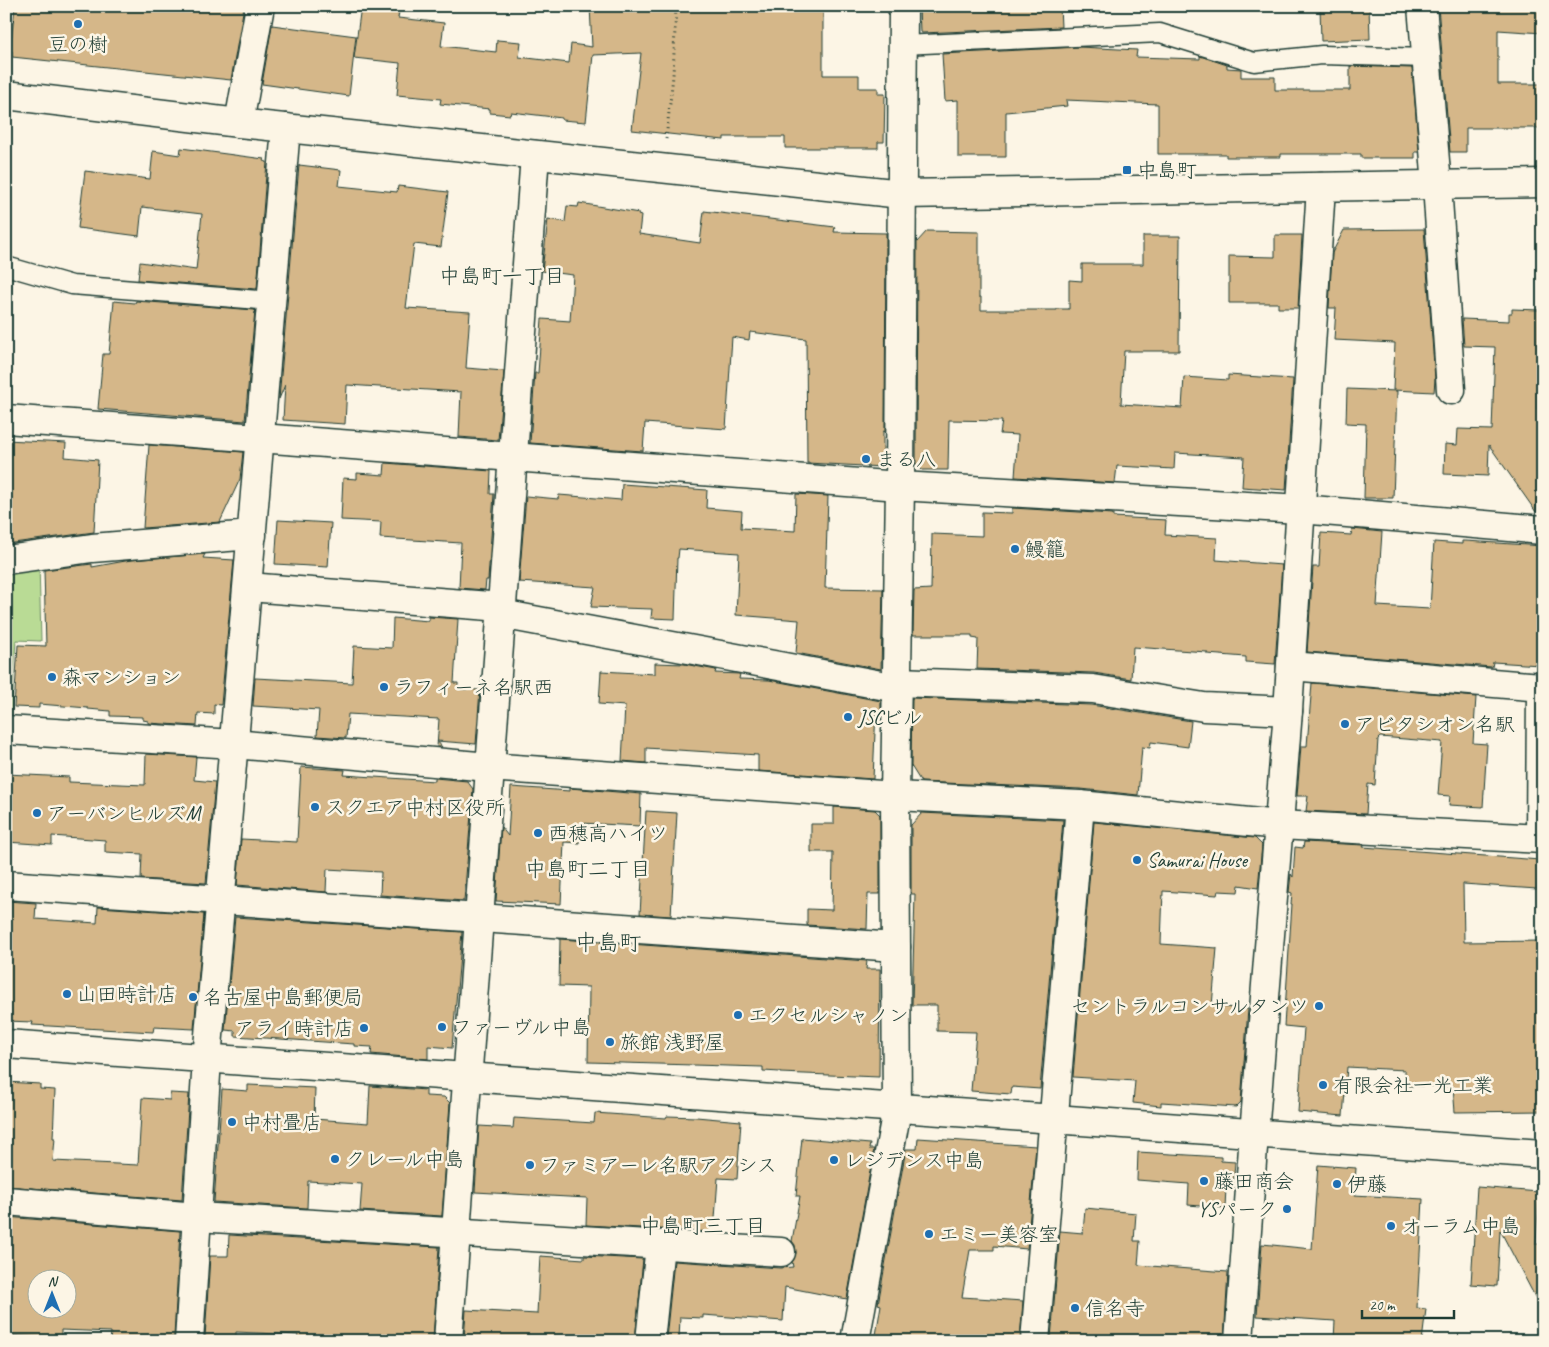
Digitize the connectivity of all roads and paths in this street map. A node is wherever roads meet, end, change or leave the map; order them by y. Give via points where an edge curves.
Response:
1 (260, 6) edge
2 (676, 6) edge
3 (903, 6) edge
4 (1422, 6) edge
5 (903, 45) junction
6 (1427, 58) junction
7 (6, 95) edge
8 (239, 123) junction
9 (286, 128) junction
10 (535, 156) junction
11 (662, 169) junction
12 (1543, 183) edge
13 (1437, 185) junction
14 (1321, 187) junction
15 (902, 194) junction
16 (6, 266) edge
17 (272, 301) junction
18 (1451, 390) dead end
19 (6, 419) edge
20 (260, 439) junction
21 (513, 457) junction
22 (900, 486) junction
23 (1301, 509) junction
24 (1543, 530) edge
25 (252, 536) junction
26 (6, 560) edge
27 (248, 587) junction
28 (501, 611) junction
29 (1291, 666) junction
30 (897, 685) junction
31 (1288, 711) junction
32 (6, 730) edge
33 (234, 744) junction
34 (490, 768) junction
35 (895, 796) junction
36 (1080, 805) junction
37 (1279, 825) junction
38 (1542, 839) edge
39 (6, 885) edge
40 (221, 901) junction
41 (478, 918) junction
42 (896, 947) junction
43 (6, 1044) edge
44 (207, 1059) junction
45 (466, 1078) junction
46 (897, 1109) junction
47 (1054, 1120) junction
48 (1254, 1134) junction
49 (1543, 1154) edge
50 (6, 1202) edge
51 (197, 1217) junction
52 (455, 1233) junction
53 (660, 1245) junction
54 (781, 1252) dead end
55 (188, 1341) edge
56 (448, 1341) edge
57 (650, 1341) edge
58 (855, 1341) edge
59 (1035, 1341) edge
60 (1239, 1341) edge

1 - 8 street
2 - 11 path via 673,76
3 - 5 street
4 - 6 street
5 - 6 lane via 1160,33 1254,62 1322,55
5 - 15 street
6 - 13 street
7 - 8 street
8 - 9 street
9 - 10 street
9 - 17 street
10 - 11 street
10 - 21 street
11 - 15 street
12 - 13 street
13 - 14 street
13 - 18 street
14 - 15 street
14 - 23 street
15 - 22 street
16 - 17 lane via 72,285
17 - 20 street
19 - 20 street
20 - 21 street
20 - 25 street
21 - 22 street
21 - 28 street
22 - 23 street
22 - 30 street
23 - 24 street
23 - 29 street
25 - 26 street via 92,548
25 - 27 street
27 - 28 street
27 - 33 street
28 - 30 street
28 - 34 street
29 - 31 street
29 - 38 street via 1541,687
30 - 31 street via 1092,689 1204,707
30 - 35 street
31 - 37 street
32 - 33 street
33 - 34 street
33 - 40 street
34 - 35 street
34 - 41 street
35 - 36 street
35 - 42 street
36 - 37 street
36 - 47 street
37 - 38 street
37 - 48 street
39 - 40 street
40 - 41 street
40 - 44 street
41 - 42 street
41 - 45 street
42 - 46 street
43 - 44 street
44 - 45 street
44 - 51 street
45 - 46 street
45 - 52 street
46 - 47 street
46 - 58 street
47 - 48 street
47 - 59 street
48 - 49 street
48 - 60 street
50 - 51 street
51 - 52 street
51 - 55 street
52 - 53 street
52 - 56 street
53 - 54 street
53 - 57 street

